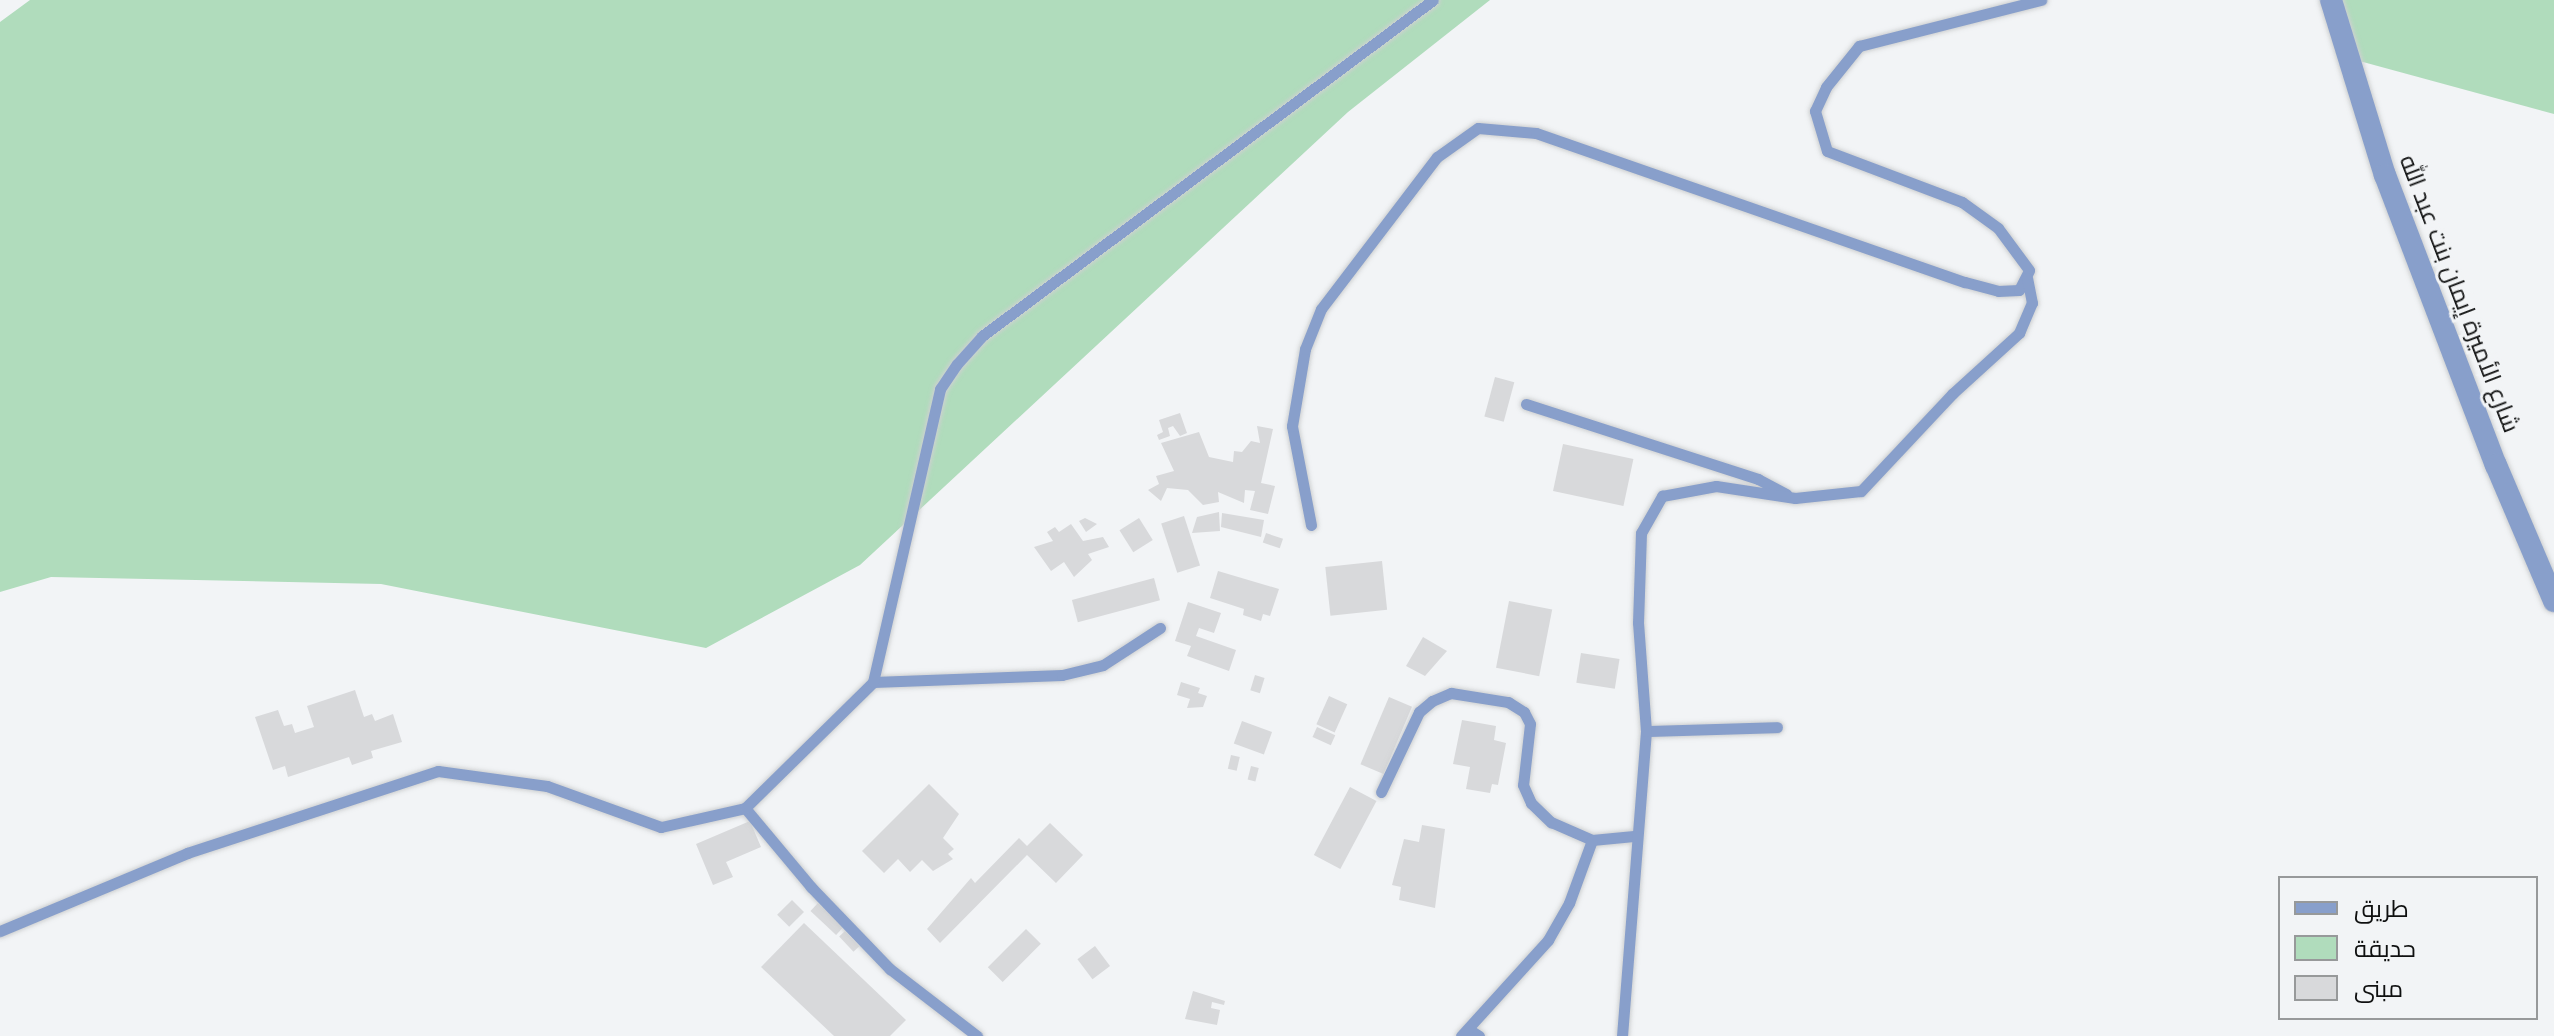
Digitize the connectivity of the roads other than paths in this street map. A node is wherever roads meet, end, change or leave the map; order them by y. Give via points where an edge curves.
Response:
1 (1433, 0) edge
2 (2041, 0) edge
3 (2331, 0) edge
4 (2027, 278) junction
5 (1526, 404) dead end
6 (1795, 498) junction
7 (1311, 525) dead end
8 (2554, 601) edge
9 (1160, 628) dead end
10 (873, 682) junction
11 (1777, 727) dead end
12 (1646, 731) junction
13 (1381, 792) dead end
14 (745, 808) junction
15 (1634, 836) junction
16 (1592, 840) junction
17 (0, 931) edge
18 (1464, 1032) edge
19 (977, 1036) edge
20 (1479, 1036) edge
21 (1622, 1036) edge

1 - 10 lane via 982,336 957,364 940,389
2 - 4 lane via 1859,46 1826,87 1815,111 1827,151 1962,202 2014,245 2029,270
3 - 8 street, شارع الأميرة إيمان بنت عبد الله via 2385,175
4 - 6 lane via 2032,303 2019,333 1952,394 1861,491
4 - 7 lane via 2019,290 1998,291 1536,133 1478,128 1437,157 1321,309 1305,349 1292,426
5 - 6 lane via 1758,479
6 - 12 lane via 1716,486 1662,496 1641,533 1638,623
9 - 10 lane via 1103,665 1062,675
10 - 14 lane
11 - 12 lane
12 - 15 lane
13 - 16 lane via 1419,712 1432,701 1451,693 1508,702 1530,724 1524,793 1551,822
14 - 17 lane via 661,827 547,786 438,771 187,853
14 - 19 lane via 890,969
15 - 16 lane
15 - 21 lane
16 - 18 lane via 1569,903 1548,940
18 - 20 lane

